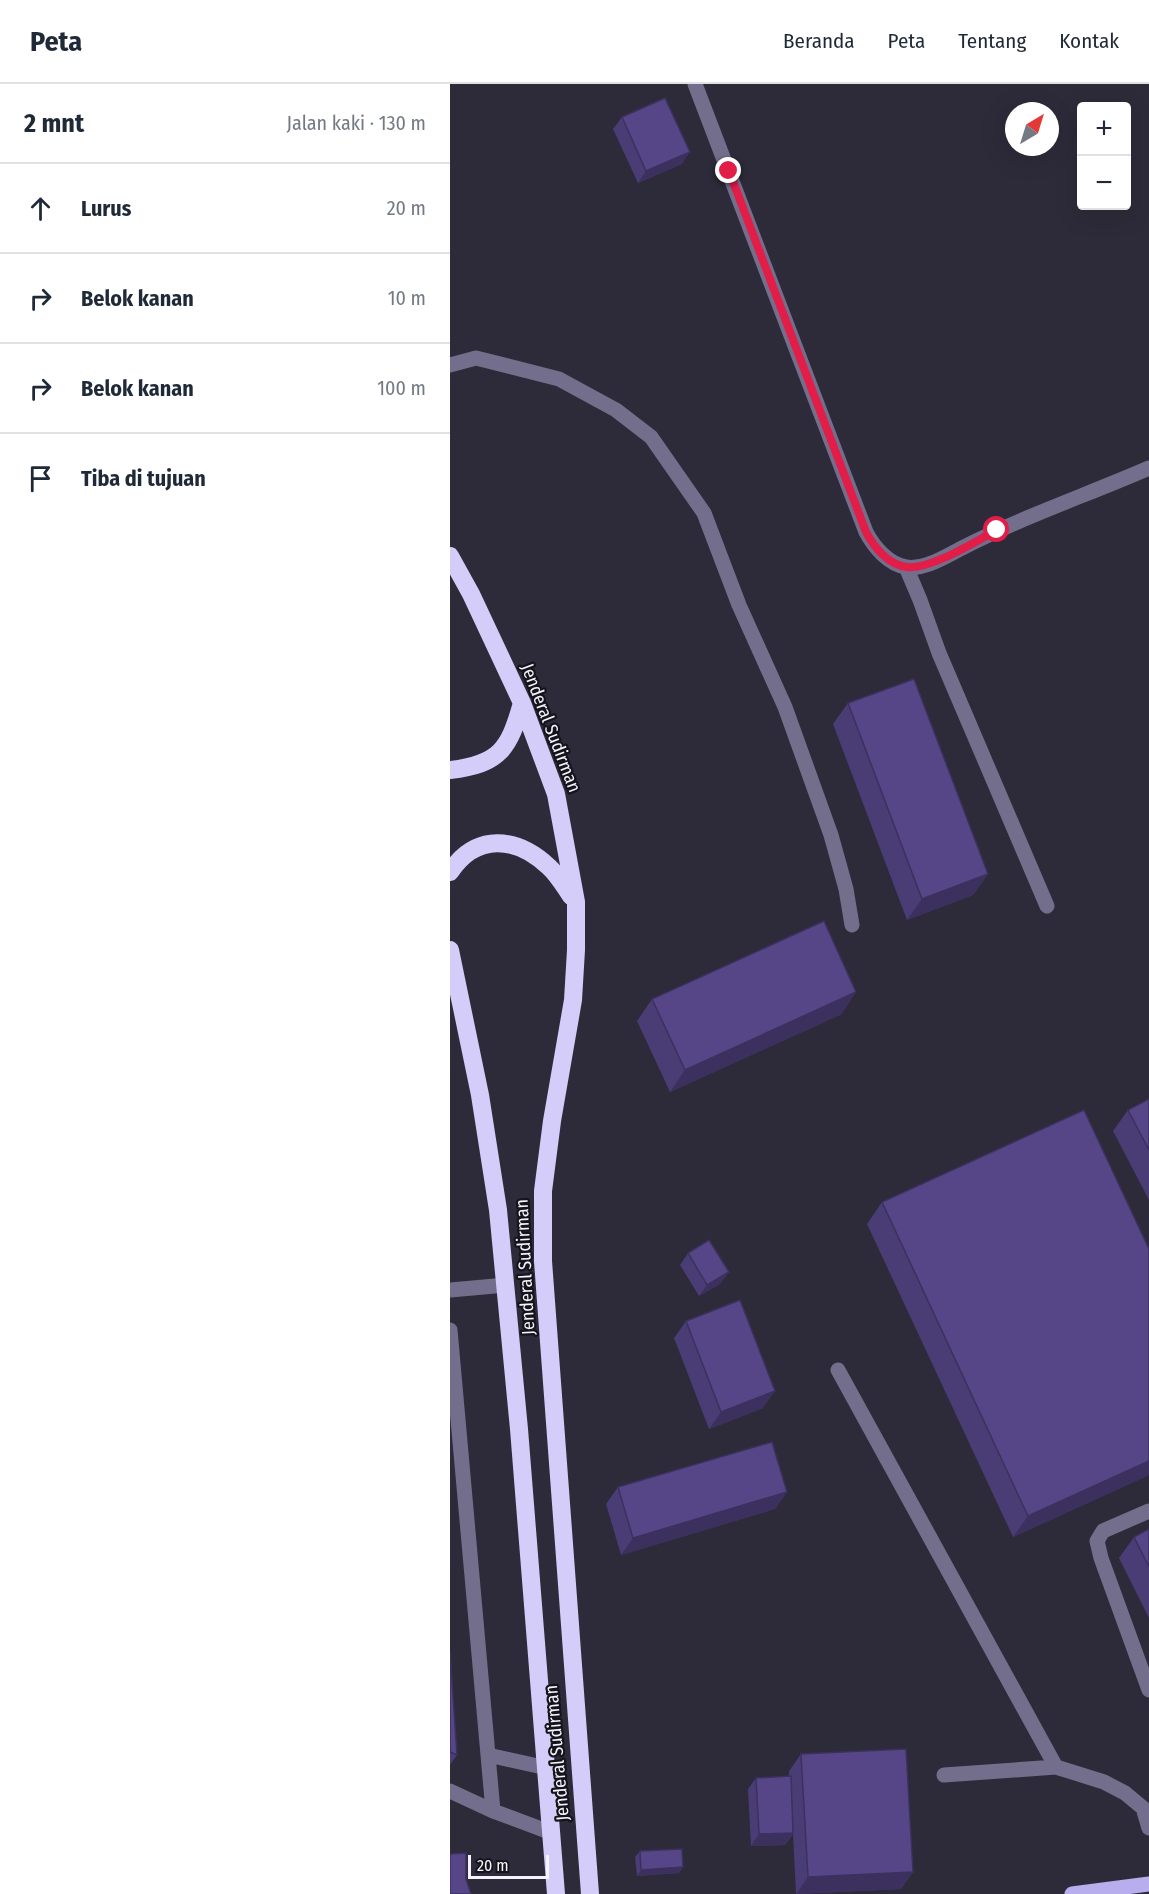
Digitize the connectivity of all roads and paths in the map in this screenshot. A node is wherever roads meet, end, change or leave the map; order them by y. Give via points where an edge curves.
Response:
1 (695, 84) edge
2 (450, 365) edge
3 (1147, 474) edge
4 (450, 556) edge
5 (906, 567) junction
6 (522, 703) junction
7 (450, 770) edge
8 (450, 872) edge
9 (576, 902) junction
10 (1047, 906) dead end
11 (852, 924) dead end
12 (450, 950) edge
13 (506, 1285) junction
14 (450, 1290) edge
15 (450, 1330) edge
16 (451, 1354) edge
17 (838, 1370) dead end
18 (1149, 1510) edge
19 (1149, 1690) edge
20 (488, 1755) junction
21 (1056, 1767) junction
22 (547, 1768) junction
23 (944, 1775) dead end
24 (450, 1791) edge
25 (493, 1811) junction
26 (1149, 1828) edge
27 (552, 1833) junction
28 (1149, 1884) edge
29 (556, 1894) edge
30 (590, 1894) edge
31 (1072, 1894) edge

1 - 5 street via 866,532 888,559
2 - 11 street via 476,358 559,380 616,410 651,437 704,513 739,605 785,707 831,836
3 - 5 street via 997,530 923,566
4 - 6 highway, Jenderal Sudirman
5 - 10 street
6 - 7 highway via 506,746 485,762
6 - 9 highway, Jenderal Sudirman via 556,794
8 - 9 highway via 473,849 503,843 532,853 550,867
9 - 30 highway, Jenderal Sudirman via 573,1000 543,1191 543,1262
12 - 13 highway, Jenderal Sudirman via 494,1176
13 - 14 street
13 - 22 highway, Jenderal Sudirman
15 - 16 street
16 - 20 street
17 - 21 street
18 - 19 street via 1103,1531 1097,1541
20 - 22 street
20 - 25 street
21 - 23 street
21 - 26 street via 1125,1793 1143,1808
22 - 27 highway, Jenderal Sudirman
24 - 25 street
25 - 27 street
27 - 29 highway, Jenderal Sudirman
28 - 31 main road

